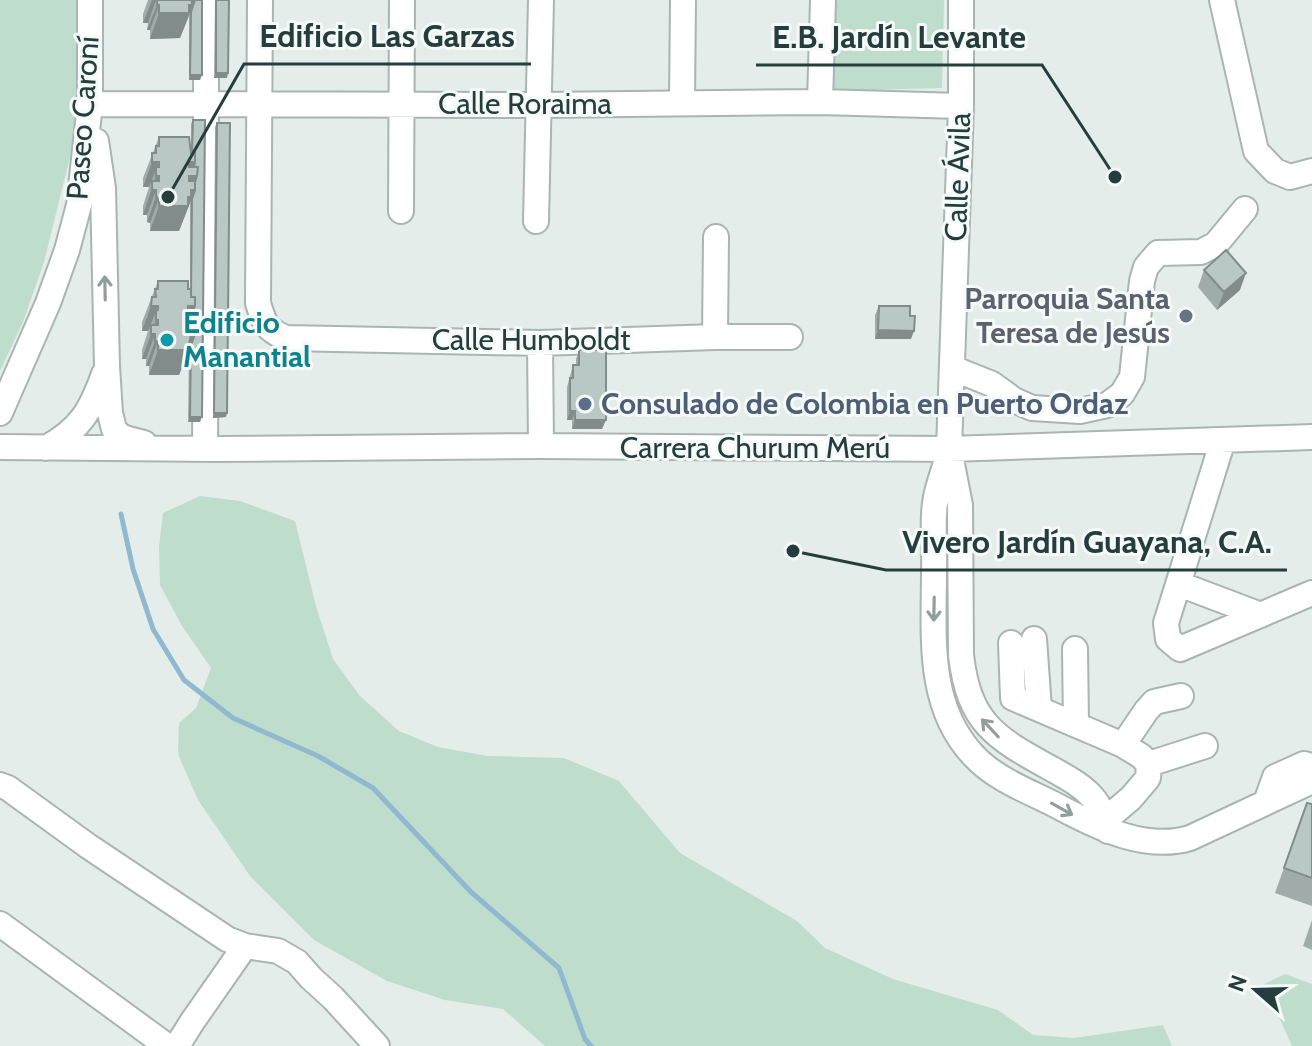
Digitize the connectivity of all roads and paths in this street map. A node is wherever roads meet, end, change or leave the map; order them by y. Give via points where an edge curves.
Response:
1 (90, 0) edge
2 (206, 0) edge
3 (260, 0) edge
4 (402, 0) edge
5 (541, 0) edge
6 (683, 0) edge
7 (823, 0) edge
8 (961, 0) edge
9 (1222, 0) edge
10 (682, 102) junction
11 (820, 102) junction
12 (206, 103) junction
13 (260, 103) junction
14 (90, 104) junction
15 (402, 105) junction
16 (539, 105) junction
17 (961, 106) junction
18 (1312, 171) edge
19 (1245, 209) dead end
20 (401, 211) dead end
21 (536, 221) dead end
22 (716, 237) dead end
23 (715, 337) junction
24 (790, 337) dead end
25 (540, 343) junction
26 (27, 353) junction
27 (107, 366) junction
28 (952, 368) junction
29 (0, 386) edge
30 (0, 413) edge
31 (1312, 437) edge
32 (1223, 440) junction
33 (541, 446) junction
34 (0, 447) edge
35 (46, 448) junction
36 (202, 449) junction
37 (949, 449) junction
38 (1179, 584) junction
39 (1312, 593) edge
40 (1261, 615) junction
41 (1022, 641) dead end
42 (1075, 649) dead end
43 (1181, 696) dead end
44 (1076, 725) junction
45 (1123, 745) junction
46 (1205, 746) dead end
47 (1149, 764) junction
48 (1312, 766) edge
49 (1312, 781) edge
50 (0, 785) edge
51 (1266, 802) junction
52 (1106, 826) junction
53 (0, 924) edge
54 (245, 946) junction
55 (167, 1046) edge
56 (177, 1046) edge
57 (377, 1046) edge

1 - 14 street, Paseo Caroní
2 - 12 street
3 - 13 street
4 - 15 street
5 - 16 street
6 - 10 street
7 - 11 street
8 - 17 street, Calle Ávila
9 - 18 street via 1256,151 1275,171 1290,177
10 - 11 street, Calle Roraima
10 - 16 street, Calle Roraima
11 - 17 street, Calle Roraima
12 - 13 street, Calle Roraima
12 - 14 street, Calle Roraima
12 - 36 street
13 - 15 street, Calle Roraima
13 - 25 street, Calle Humboldt via 258,303 273,333 286,338
14 - 26 street, Paseo Caroní via 79,205
27 -> 14 street via 103,188
15 - 16 street, Calle Roraima
15 - 20 street
16 - 21 street
17 - 28 street, Calle Ávila
19 - 28 street via 1216,244 1201,252 1158,253 1146,267 1132,377 1107,405 1080,411 1032,408
22 - 23 street
23 - 24 street, Calle Humboldt
23 - 25 street, Calle Humboldt
25 - 33 street
26 - 29 street
26 - 30 street, Paseo Caroní
27 - 35 street via 77,426
27 - 36 street via 110,413 119,435
28 - 37 street, Calle Ávila
31 - 32 street, Carrera Churum Merú
32 - 37 street, Carrera Churum Merú
32 - 38 street
33 - 36 street, Carrera Churum Merú
33 - 37 street, Carrera Churum Merú
34 - 35 street
35 - 36 street
37 - 52 street, Calle Ávila via 935,503 934,621 935,670 947,716 965,746 987,768
38 - 40 street
38 - 40 street via 1166,623 1168,639 1180,649
39 - 40 street
41 - 44 street via 1011,696
42 - 44 street
43 - 45 street via 1154,702
44 - 45 street
45 - 47 street
46 - 47 street
47 - 52 street via 1148,778
48 - 51 street via 1304,764 1275,777
49 - 51 street, Calle Ávila
50 - 54 street via 188,915
51 - 52 street, Calle Ávila via 1177,842 1148,841
53 - 55 street
54 - 56 street
54 - 57 street via 271,948 297,962

